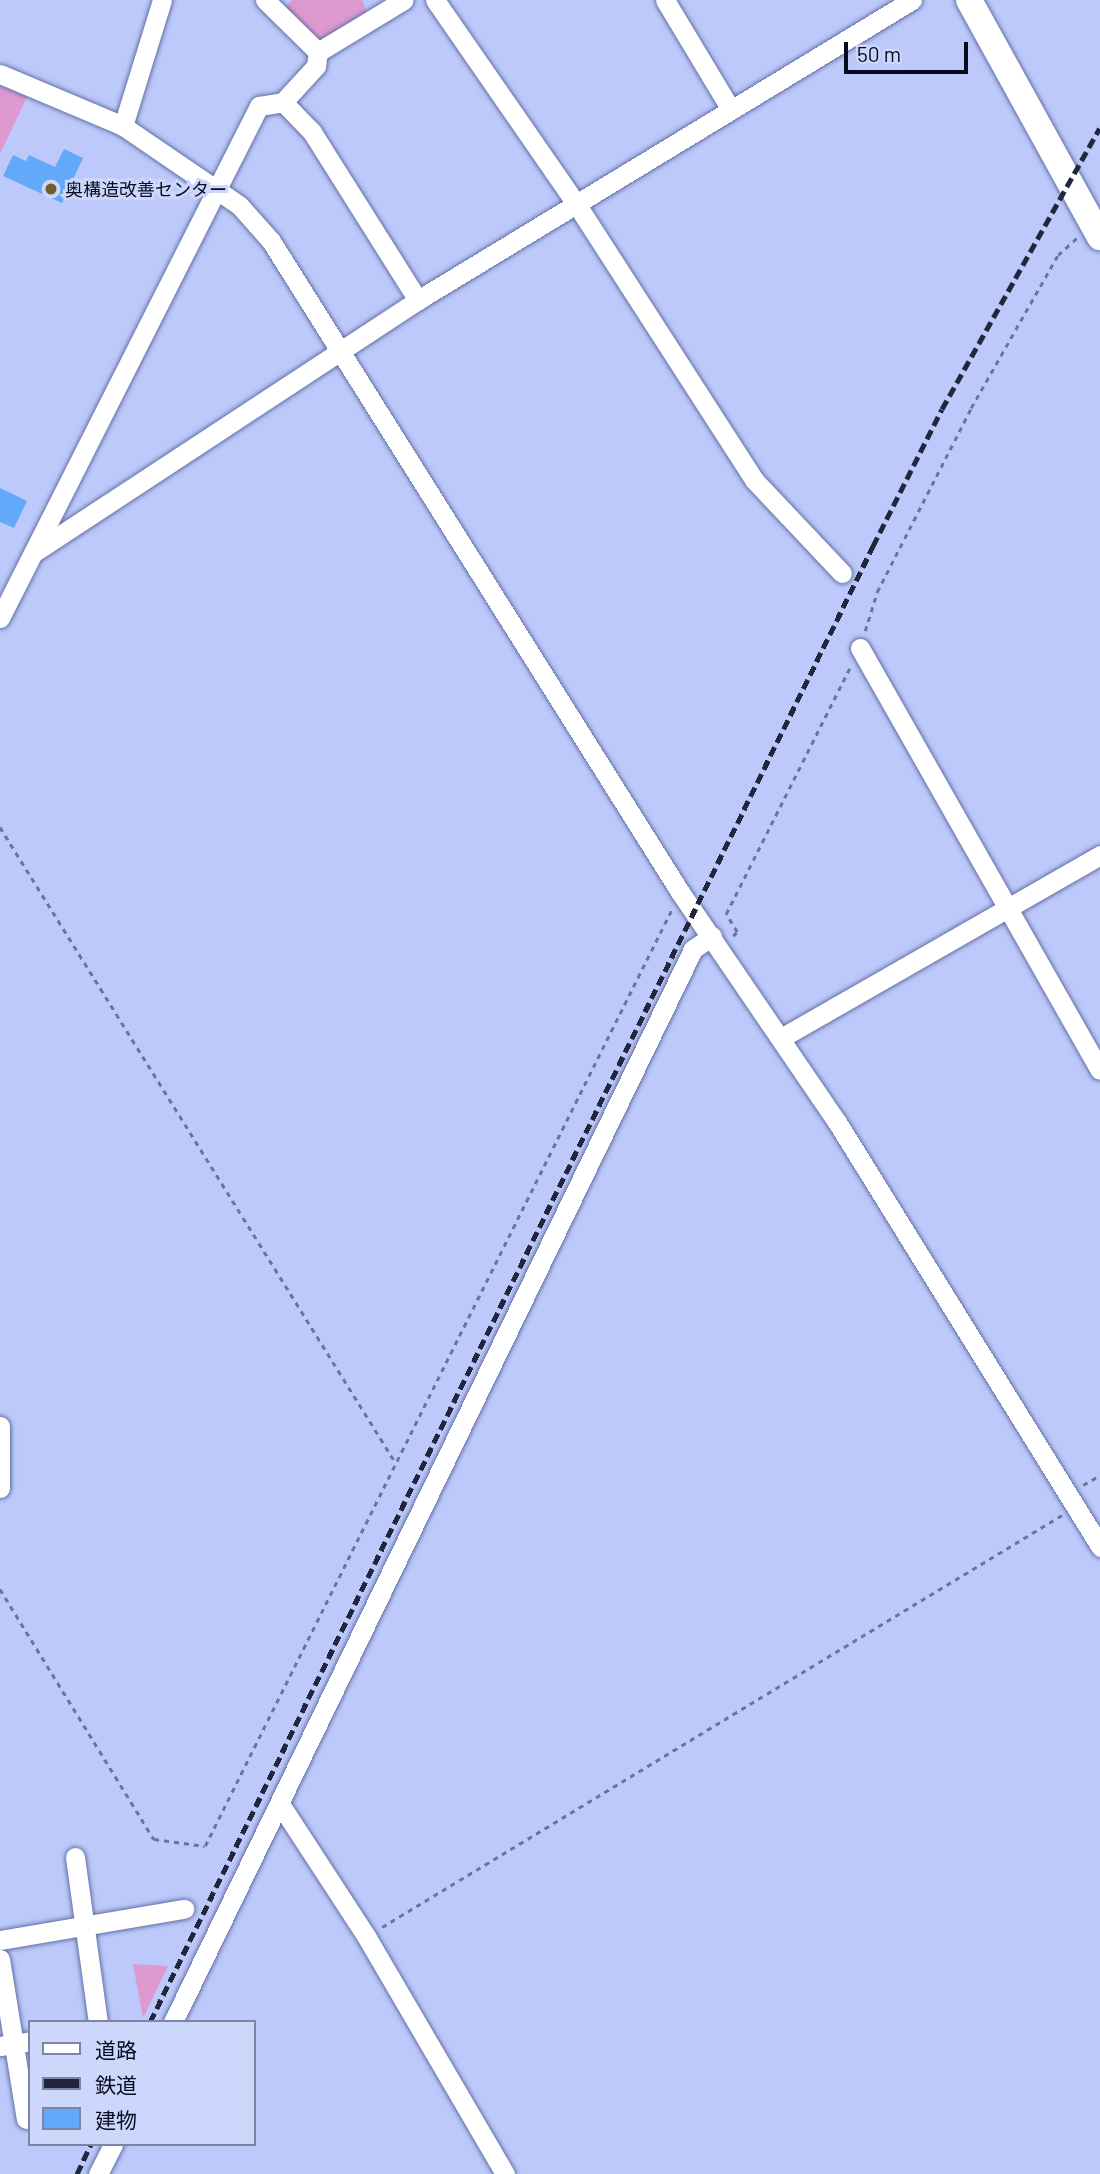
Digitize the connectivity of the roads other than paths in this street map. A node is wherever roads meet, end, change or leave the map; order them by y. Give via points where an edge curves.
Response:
1 (162, 0) edge
2 (265, 0) edge
3 (404, 0) edge
4 (435, 0) edge
5 (665, 0) edge
6 (912, 0) edge
7 (969, 0) edge
8 (318, 52) junction
9 (0, 74) edge
10 (284, 102) junction
11 (731, 110) junction
12 (123, 126) junction
13 (215, 192) junction
14 (577, 205) junction
15 (1095, 228) edge
16 (418, 300) junction
17 (343, 350) junction
18 (33, 553) junction
19 (842, 573) dead end
20 (0, 618) edge
21 (860, 648) road end
22 (1100, 855) edge
23 (1008, 908) junction
24 (716, 942) junction
25 (781, 1038) junction
26 (1100, 1070) edge
27 (0, 1426) edge
28 (0, 1488) edge
29 (1100, 1548) edge
30 (280, 1804) junction
31 (75, 1857) dead end
32 (184, 1909) dead end
33 (80, 1923) junction
34 (0, 1940) edge
35 (0, 1959) edge
36 (98, 2020) edge
37 (174, 2020) edge
38 (28, 2041) edge
39 (5, 2045) edge
40 (26, 2119) dead end
41 (112, 2146) edge
42 (98, 2174) edge
43 (505, 2174) edge

1 - 12 street
2 - 8 street
3 - 8 street
4 - 14 street
5 - 11 street
6 - 11 street
7 - 15 main road
8 - 10 street via 316,66
9 - 12 street
10 - 13 street via 259,106
10 - 16 street via 312,132
11 - 14 street
12 - 13 street
13 - 17 street via 239,205 271,241
13 - 18 street
14 - 16 street
14 - 19 street via 754,480
16 - 17 street
17 - 18 street
17 - 24 street via 680,892
18 - 20 street
21 - 23 street
22 - 23 street
23 - 25 street
23 - 26 street
24 - 25 street
24 - 30 street via 694,949
25 - 29 street
27 - 28 street
30 - 37 street
30 - 43 street via 366,1936
31 - 33 street
32 - 33 street
33 - 34 street
33 - 36 street
35 - 39 street
38 - 39 street
39 - 40 street
41 - 42 street

